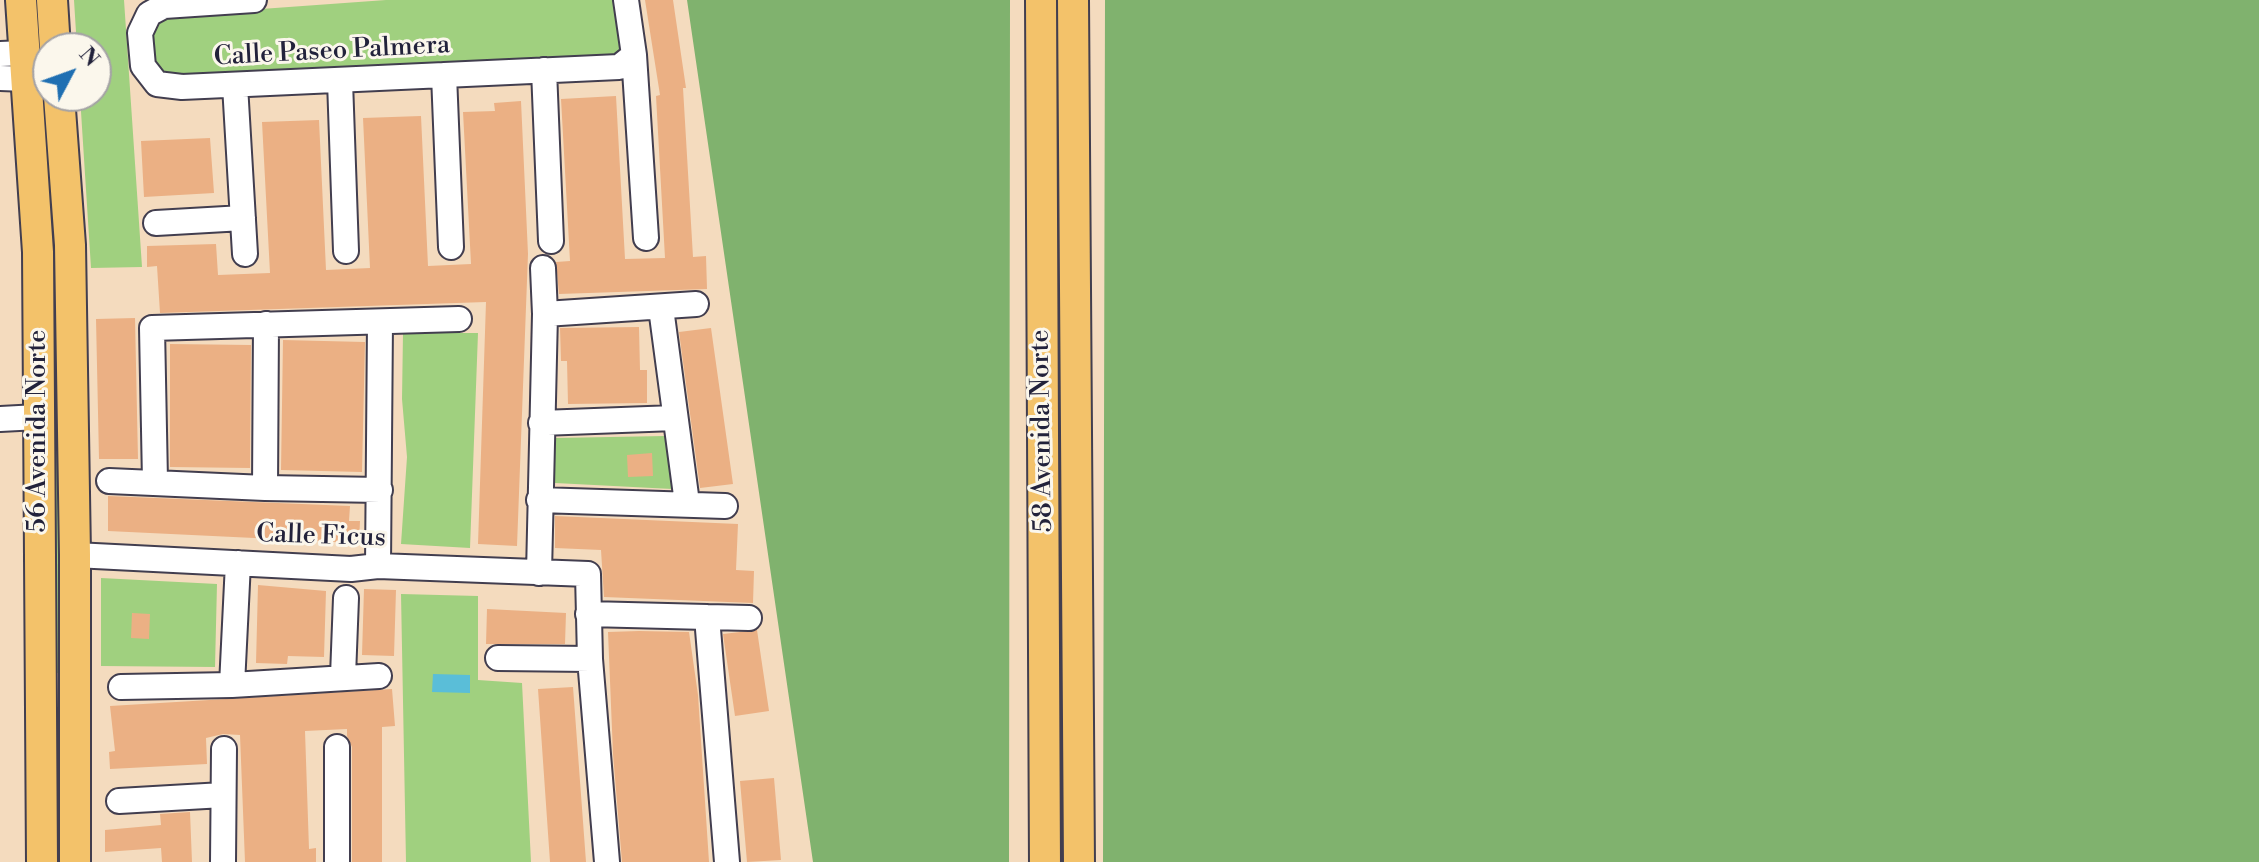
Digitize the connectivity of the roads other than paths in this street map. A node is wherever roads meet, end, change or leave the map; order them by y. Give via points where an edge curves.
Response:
1 (21, 0) edge
2 (52, 0) edge
3 (254, 0) edge
4 (626, 0) edge
5 (1041, 0) edge
6 (1073, 0) edge
7 (226, 1) edge
8 (54, 32) edge
9 (634, 55) junction
10 (20, 64) edge
11 (544, 70) junction
12 (444, 75) junction
13 (340, 81) junction
14 (235, 85) junction
15 (60, 112) edge
16 (243, 218) junction
17 (156, 223) dead end
18 (646, 238) dead end
19 (551, 241) dead end
20 (451, 247) dead end
21 (346, 251) dead end
22 (245, 254) dead end
23 (543, 268) dead end
24 (1075, 283) junction
25 (1042, 285) junction
26 (696, 304) dead end
27 (661, 308) junction
28 (545, 314) junction
29 (459, 319) dead end
30 (380, 322) junction
31 (266, 324) junction
32 (38, 417) junction
33 (675, 418) junction
34 (0, 419) edge
35 (71, 422) junction
36 (541, 423) junction
37 (109, 481) dead end
38 (155, 481) junction
39 (265, 488) junction
40 (380, 490) junction
41 (539, 500) junction
42 (687, 503) junction
43 (725, 506) dead end
44 (75, 555) junction
45 (539, 562) junction
46 (378, 566) junction
47 (237, 572) junction
48 (346, 598) dead end
49 (588, 614) junction
50 (707, 617) junction
51 (749, 618) dead end
52 (1044, 625) junction
53 (1078, 625) junction
54 (498, 658) dead end
55 (590, 659) junction
56 (343, 676) junction
57 (379, 676) dead end
58 (232, 685) junction
59 (121, 687) dead end
60 (42, 691) junction
61 (74, 692) junction
62 (337, 747) dead end
63 (224, 749) dead end
64 (223, 795) junction
65 (119, 801) dead end
66 (42, 862) edge
67 (75, 862) edge
68 (223, 862) edge
69 (337, 862) edge
70 (607, 862) edge
71 (727, 862) edge
72 (1045, 862) edge
73 (1079, 862) edge

1 - 10 main road, 56 Avenida Norte
2 - 8 main road
3 - 7 street, Calle Paseo Palmera
4 - 9 street
5 - 25 main road, 58 Avenida Norte
6 - 24 main road, 58 Avenida Norte
7 - 14 street, Calle Paseo Palmera via 164,6 149,14 140,33 143,66 157,84
9 - 11 street, Calle Paseo Palmera via 619,67
9 - 18 street
10 - 32 main road, 56 Avenida Norte via 38,252
11 - 12 street, Calle Paseo Palmera
11 - 19 street
12 - 13 street, Calle Paseo Palmera
12 - 20 street
13 - 14 street, Calle Paseo Palmera
13 - 21 street
14 - 16 street
15 - 35 main road, 56 Avenida Norte via 70,245
16 - 17 street
16 - 22 street
23 - 28 street
24 - 25 main road
24 - 53 main road, 58 Avenida Norte
25 - 52 main road, 58 Avenida Norte
26 - 27 street
27 - 28 street
27 - 33 street
28 - 36 street
29 - 30 street
30 - 31 street
30 - 40 street
31 - 38 street via 152,328
31 - 39 street
32 - 34 street
32 - 35 main road
32 - 60 main road, 56 Avenida Norte
33 - 36 street
33 - 42 street
35 - 44 main road, 56 Avenida Norte
36 - 41 street
37 - 38 street
38 - 39 street
39 - 40 street
40 - 46 street
41 - 42 street
41 - 45 street
42 - 43 street
44 - 47 street, Calle Ficus
44 - 61 main road, 56 Avenida Norte
45 - 46 street, Calle Ficus
45 - 49 street, Calle Ficus via 566,574 588,574
46 - 47 street, Calle Ficus
47 - 58 street
48 - 56 street
49 - 50 street
49 - 55 street
50 - 51 street
50 - 71 street
52 - 53 main road
52 - 72 main road, 58 Avenida Norte
53 - 73 main road, 58 Avenida Norte
54 - 55 street
55 - 70 street
56 - 57 street
56 - 58 street
58 - 59 street
60 - 61 main road
60 - 66 main road, 56 Avenida Norte
61 - 67 main road, 56 Avenida Norte
62 - 69 street
63 - 64 street
64 - 65 street
64 - 68 street

